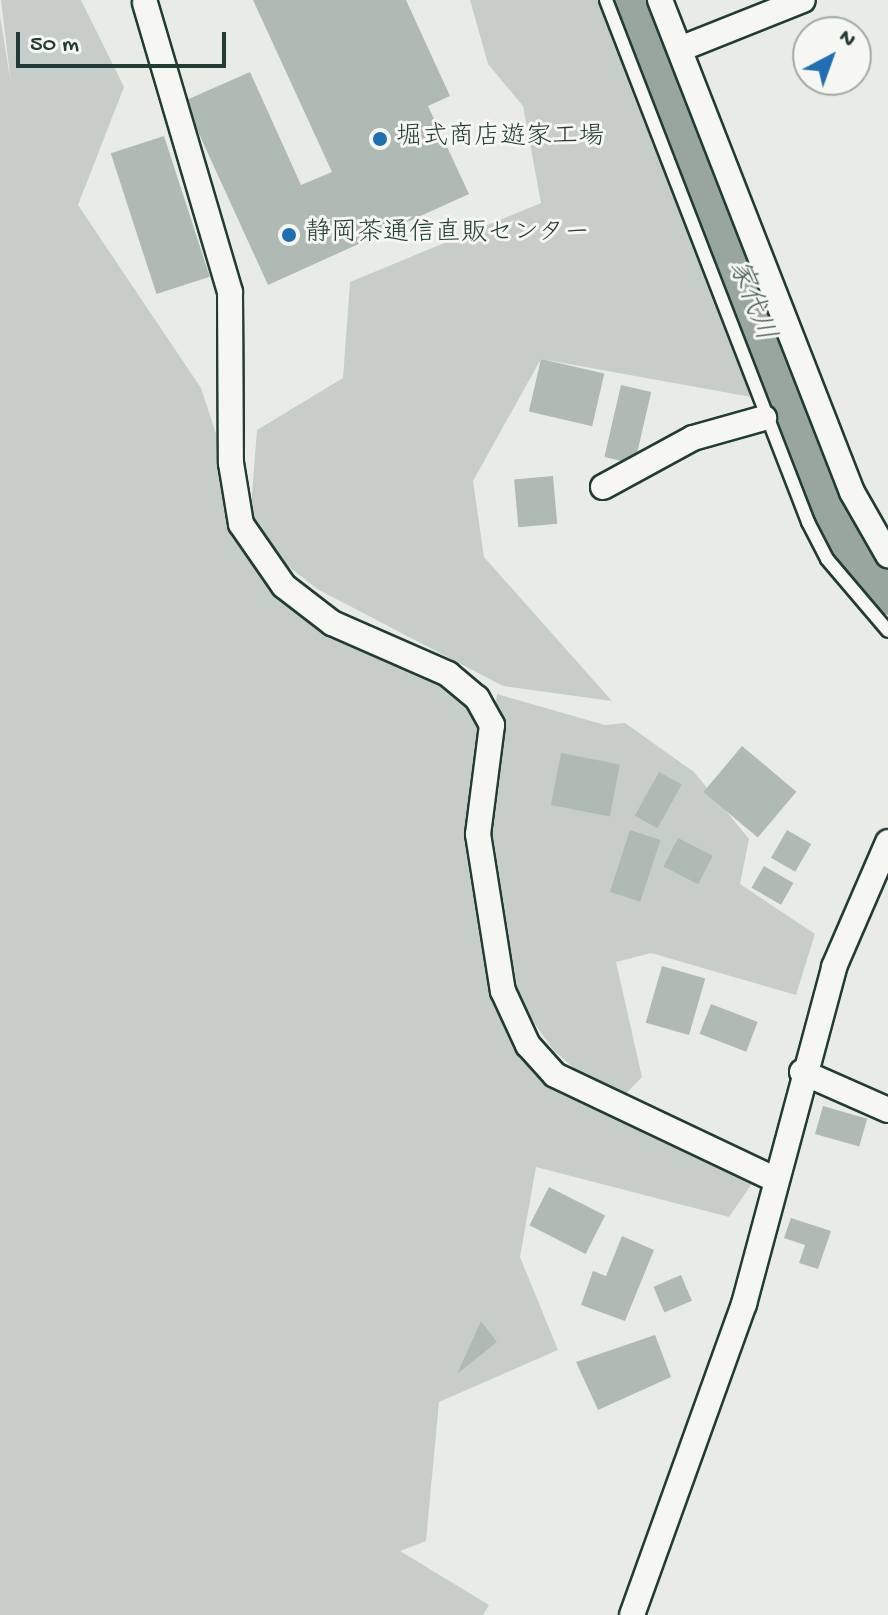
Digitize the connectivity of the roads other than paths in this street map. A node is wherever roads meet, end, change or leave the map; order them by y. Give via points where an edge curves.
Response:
1 (606, 0) edge
2 (660, 0) edge
3 (803, 0) edge
4 (145, 3) dead end
5 (680, 49) junction
6 (764, 418) junction
7 (603, 487) dead end
8 (888, 555) edge
9 (888, 631) edge
10 (888, 842) edge
11 (802, 1072) junction
12 (888, 1110) edge
13 (772, 1178) junction
14 (632, 1615) edge

1 - 6 lane
2 - 5 street
3 - 5 street
4 - 13 street via 230,292 231,463 241,524 284,586 332,623 448,674 477,698 492,725 478,834 503,991 528,1045 555,1075
5 - 8 street via 852,492
6 - 7 street via 693,438
6 - 9 lane via 827,559
10 - 11 street via 834,967
11 - 12 street
11 - 13 street
13 - 14 street via 744,1304

